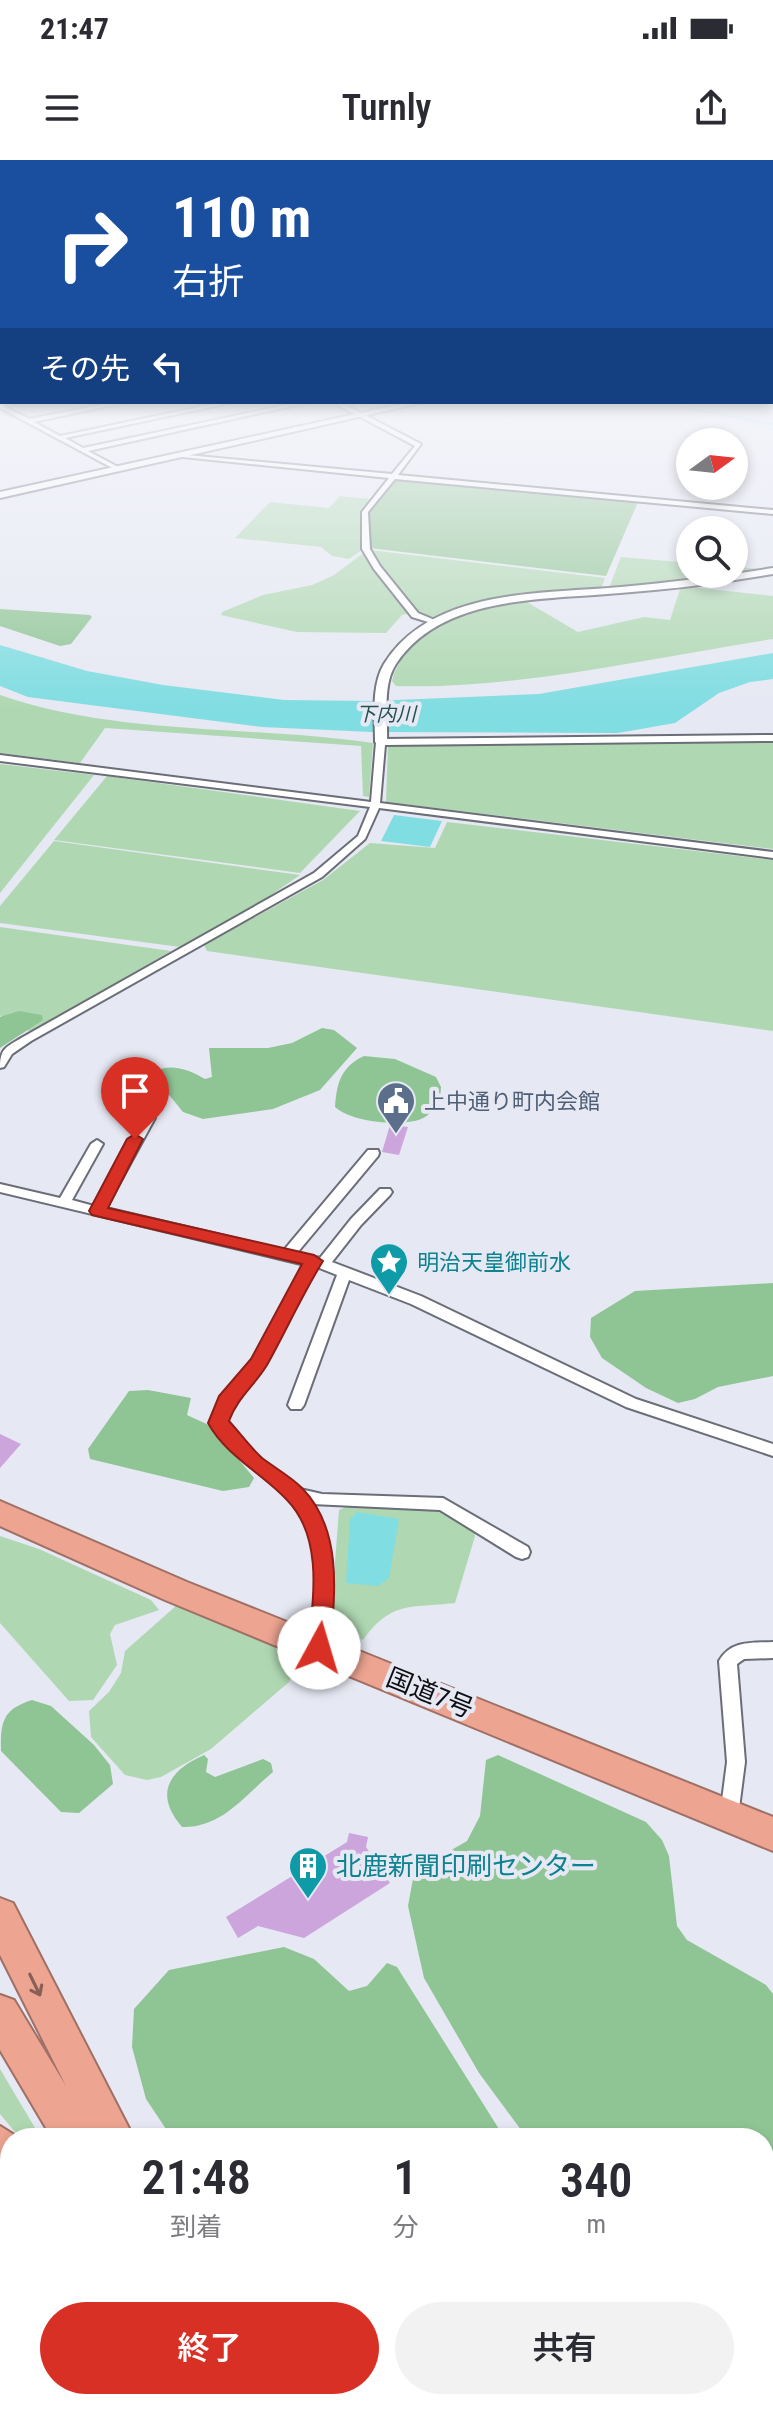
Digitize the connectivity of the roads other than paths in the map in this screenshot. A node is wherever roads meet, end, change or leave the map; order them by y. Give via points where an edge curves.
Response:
1 (376, 499) edge
2 (632, 499) edge
3 (773, 512) edge
4 (773, 571) edge
5 (438, 623) junction
6 (773, 738) edge
7 (381, 742) junction
8 (0, 758) edge
9 (375, 806) junction
10 (773, 855) edge
11 (0, 1064) edge
12 (149, 1118) dead end
13 (97, 1144) dead end
14 (373, 1153) dead end
15 (0, 1188) edge
16 (385, 1192) dead end
17 (64, 1203) junction
18 (98, 1211) junction
19 (288, 1255) junction
20 (319, 1262) junction
21 (345, 1272) junction
22 (296, 1405) dead end
23 (768, 1448) edge
24 (294, 1494) junction
25 (0, 1513) edge
26 (522, 1552) dead end
27 (319, 1648) junction
28 (773, 1650) edge
29 (729, 1816) junction
30 (773, 1834) edge
31 (0, 1916) edge
32 (0, 2014) edge
33 (69, 2128) edge
34 (109, 2128) edge

1 - 5 street via 365,512 366,549 415,615
2 - 3 street
4 - 5 street via 521,598 476,607
5 - 7 street via 408,642 388,665
6 - 7 street
7 - 9 street
8 - 9 street
9 - 10 street
9 - 11 street via 362,837 318,875 27,1039 7,1052
12 - 18 street
13 - 17 street
14 - 19 street
15 - 17 street
16 - 20 street
17 - 18 street
18 - 19 street
19 - 20 street
20 - 21 street
20 - 24 street via 284,1309 258,1363 226,1401 218,1423
21 - 22 street
21 - 23 street via 416,1300 631,1403
24 - 26 street via 336,1501 443,1504
24 - 27 street via 311,1515 322,1555 325,1590
25 - 27 highway, 国道7号
27 - 29 highway, 国道7号
28 - 29 street via 740,1651 728,1661 736,1762
29 - 30 highway, 国道7号
31 -> 34 highway
32 - 33 highway

